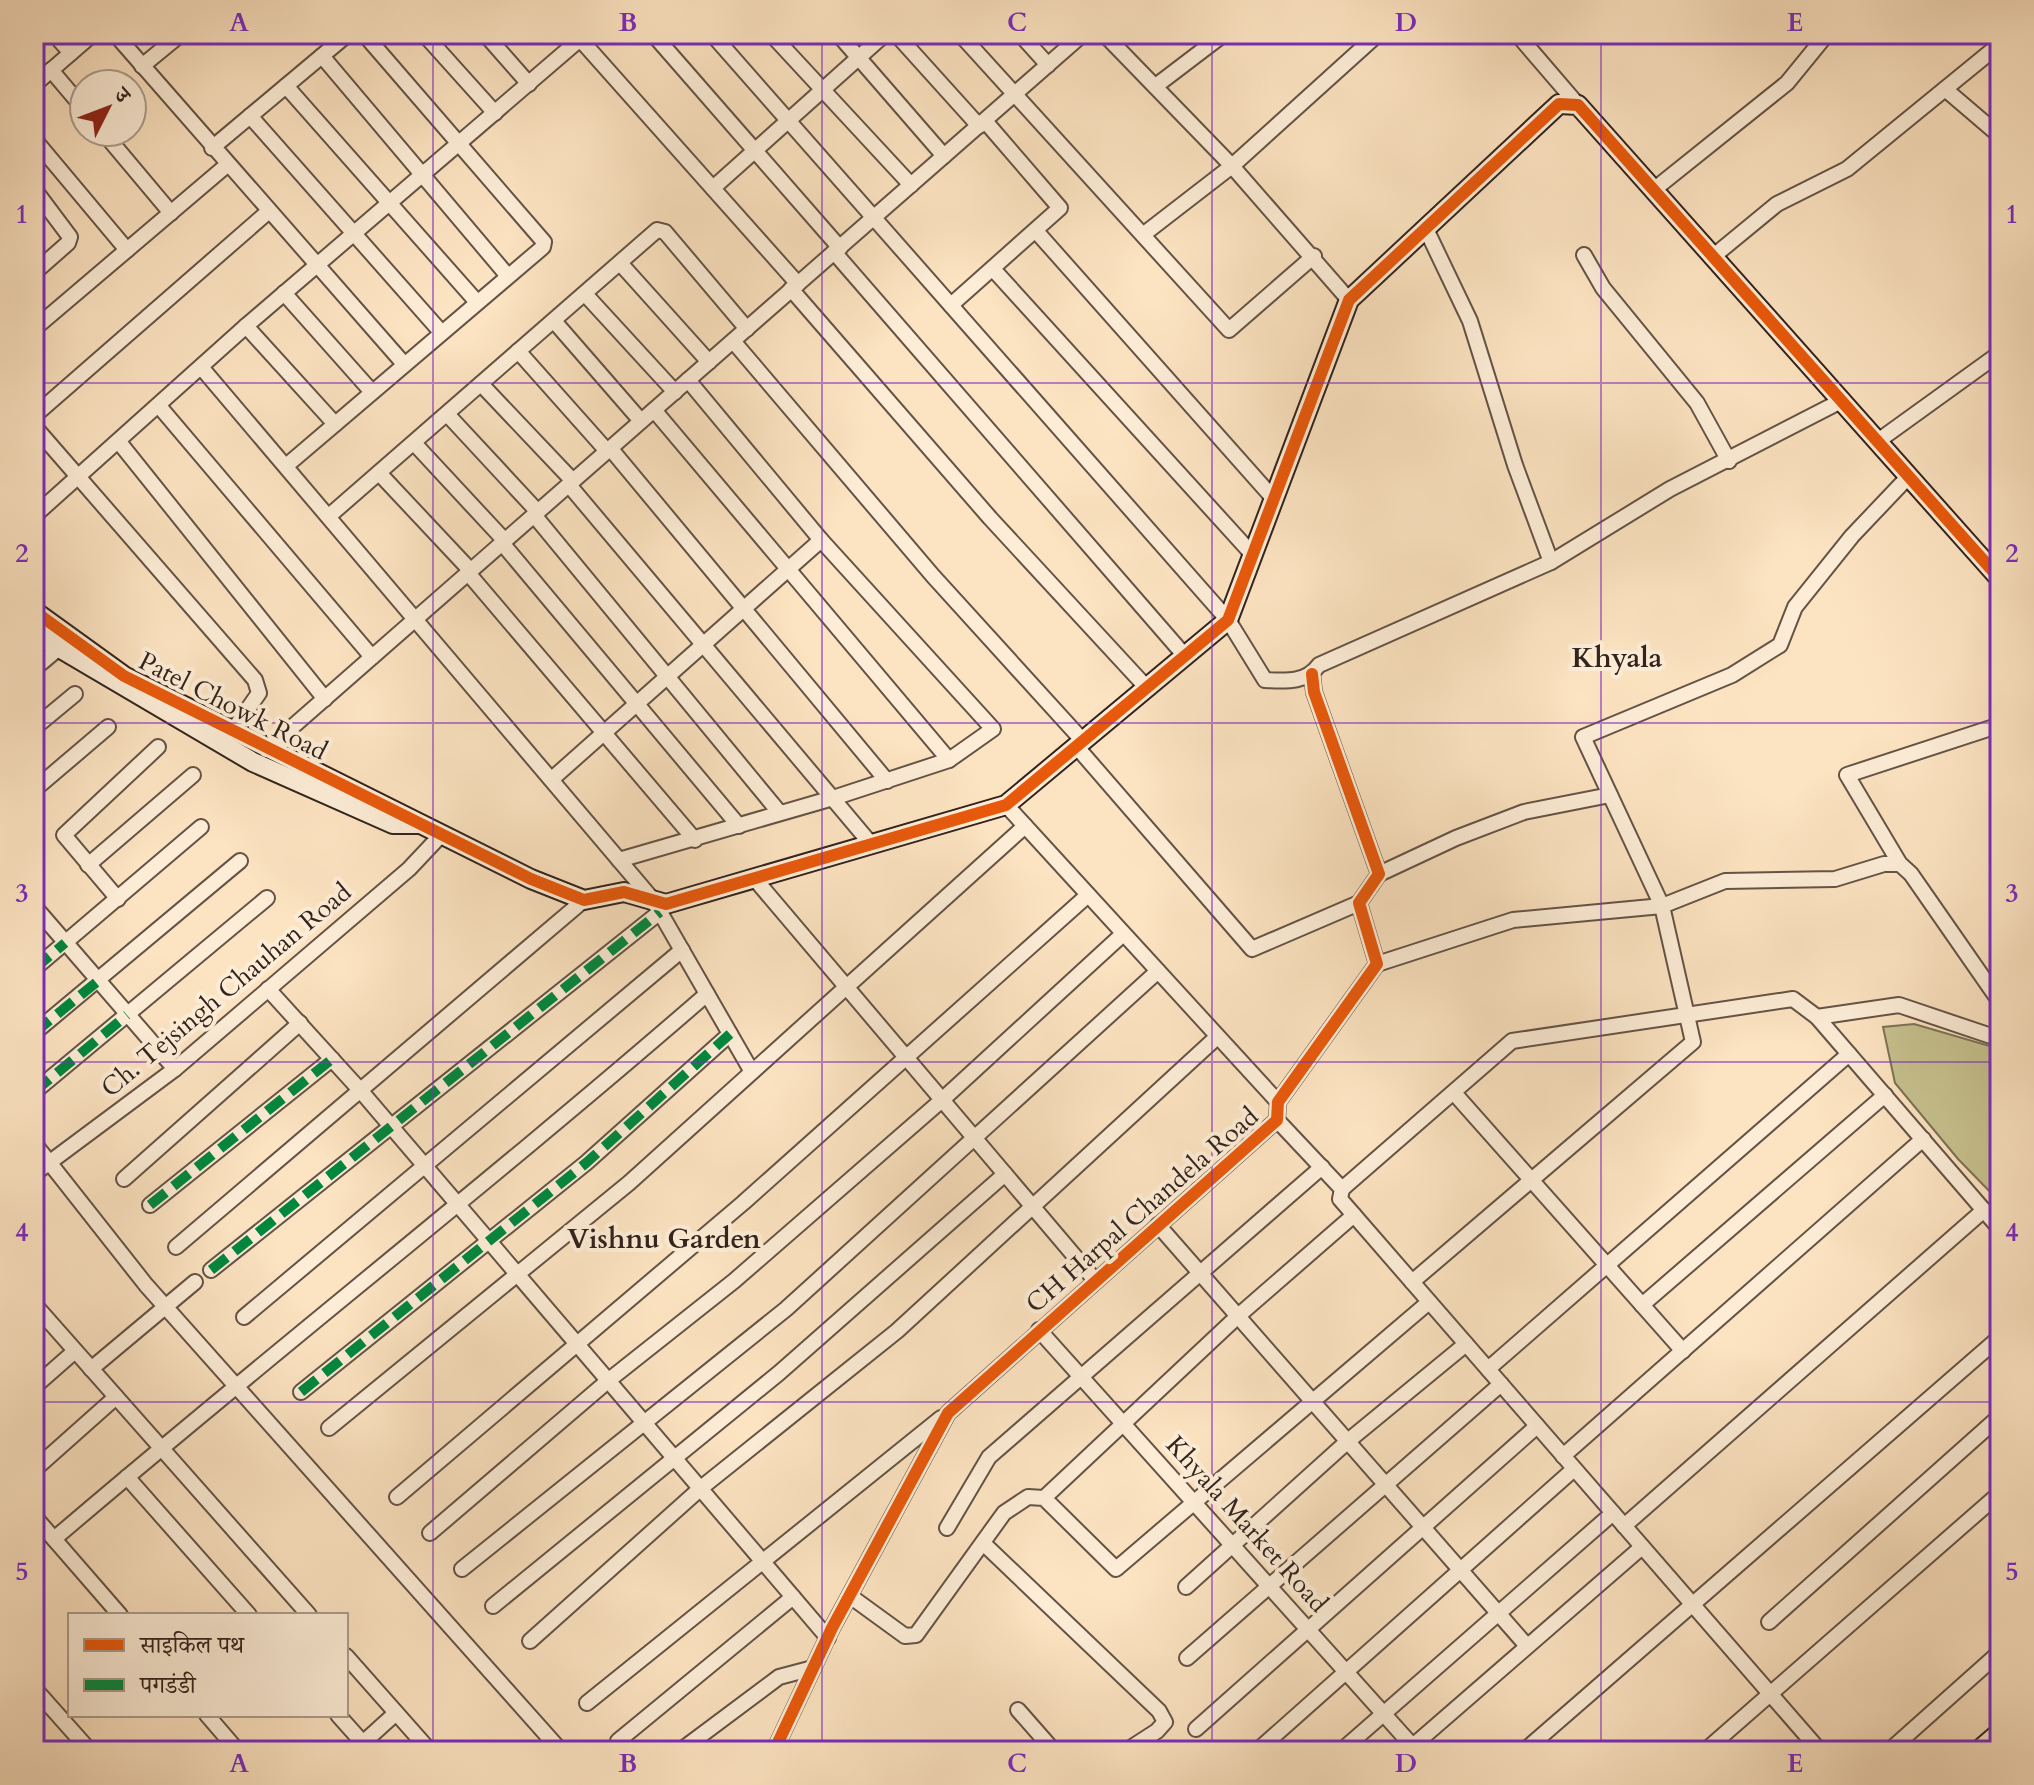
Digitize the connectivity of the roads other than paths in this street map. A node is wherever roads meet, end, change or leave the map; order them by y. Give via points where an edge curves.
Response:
1 (54, 34) edge
2 (93, 34) edge
3 (115, 34) edge
4 (181, 34) edge
5 (348, 34) edge
6 (364, 34) edge
7 (424, 34) edge
8 (485, 34) edge
9 (653, 34) edge
10 (712, 34) edge
11 (771, 34) edge
12 (838, 34) edge
13 (885, 34) edge
14 (896, 34) edge
15 (960, 34) edge
16 (1020, 34) edge
17 (1083, 34) edge
18 (1104, 34) edge
19 (1224, 34) edge
20 (1378, 34) edge
21 (1517, 34) edge
22 (1827, 34) edge
23 (583, 36) edge
24 (2000, 44) edge
25 (71, 53) junction
26 (322, 56) junction
27 (859, 57) junction
28 (1048, 65) junction
29 (142, 66) junction
30 (51, 70) junction
31 (35, 81) edge
32 (529, 84) junction
33 (1157, 85) junction
34 (286, 86) junction
35 (1945, 89) junction
36 (68, 90) edge
37 (822, 90) junction
38 (1016, 93) junction
39 (1578, 105) junction
40 (495, 113) junction
41 (250, 116) junction
42 (788, 121) junction
43 (982, 123) junction
44 (2000, 136) edge
45 (34, 139) edge
46 (459, 143) junction
47 (116, 148) edge
48 (212, 148) junction
49 (756, 150) junction
50 (944, 156) junction
51 (227, 165) junction
52 (1232, 166) junction
53 (422, 175) junction
54 (911, 185) junction
55 (713, 188) junction
56 (1656, 188) junction
57 (34, 189) edge
58 (389, 203) junction
59 (40, 208) edge
60 (269, 211) junction
61 (171, 213) junction
62 (874, 218) junction
63 (1426, 229) junction
64 (1036, 231) junction
65 (353, 234) junction
66 (1144, 234) junction
67 (127, 250) junction
68 (837, 250) junction
69 (1584, 255) dead end
70 (1715, 255) junction
71 (1314, 256) junction
72 (620, 263) junction
73 (317, 265) junction
74 (993, 269) junction
75 (34, 273) edge
76 (507, 275) junction
77 (794, 287) junction
78 (284, 293) junction
79 (585, 294) junction
80 (1349, 300) junction
81 (476, 301) junction
82 (951, 305) junction
83 (554, 321) junction
84 (246, 326) junction
85 (34, 329) edge
86 (747, 329) junction
87 (441, 332) junction
88 (733, 341) junction
89 (518, 351) junction
90 (2000, 353) edge
91 (709, 362) junction
92 (404, 364) junction
93 (201, 367) junction
94 (688, 380) junction
95 (481, 384) junction
96 (372, 392) junction
97 (675, 392) junction
98 (1843, 400) junction
99 (159, 406) junction
100 (654, 410) junction
101 (447, 414) junction
102 (34, 416) edge
103 (641, 421) junction
104 (335, 424) junction
105 (34, 426) edge
106 (1878, 441) junction
107 (119, 442) junction
108 (414, 443) junction
109 (609, 450) junction
110 (1729, 461) junction
111 (286, 466) junction
112 (379, 473) junction
113 (1909, 476) junction
114 (78, 478) junction
115 (571, 483) junction
116 (1274, 499) junction
117 (536, 514) junction
118 (34, 516) edge
119 (329, 516) junction
120 (821, 540) junction
121 (504, 542) junction
122 (1253, 555) junction
123 (1551, 562) junction
124 (787, 569) junction
125 (469, 572) junction
126 (2000, 579) edge
127 (744, 608) junction
128 (34, 611) edge
129 (416, 619) junction
130 (1228, 620) junction
131 (34, 633) edge
132 (704, 643) junction
133 (59, 648) junction
134 (1185, 656) junction
135 (372, 657) junction
136 (34, 669) edge
137 (1312, 674) junction
138 (669, 675) junction
139 (1147, 688) junction
140 (75, 694) dead end
141 (325, 699) junction
142 (638, 703) junction
143 (2000, 725) edge
144 (108, 727) dead end
145 (34, 728) edge
146 (232, 732) junction
147 (604, 733) junction
148 (1079, 744) junction
149 (158, 747) dead end
150 (266, 750) junction
151 (949, 760) junction
152 (193, 775) dead end
153 (552, 779) junction
154 (887, 781) junction
155 (34, 790) edge
156 (1610, 795) junction
157 (833, 798) junction
158 (1006, 805) junction
159 (779, 812) junction
160 (422, 824) junction
161 (739, 826) junction
162 (1025, 826) junction
163 (201, 827) dead end
164 (442, 834) junction
165 (695, 840) junction
166 (871, 844) junction
167 (619, 860) junction
168 (240, 861) dead end
169 (1900, 864) junction
170 (88, 865) junction
171 (1379, 874) junction
172 (754, 878) junction
173 (1088, 895) junction
174 (267, 898) dead end
175 (118, 899) junction
176 (584, 900) junction
177 (1359, 903) junction
178 (656, 906) junction
179 (1662, 906) junction
180 (35, 909) edge
181 (1123, 934) junction
182 (65, 943) junction
183 (682, 950) junction
184 (1377, 964) junction
185 (34, 969) edge
186 (1158, 971) junction
187 (98, 981) junction
188 (846, 987) junction
189 (268, 989) junction
190 (707, 994) junction
191 (2000, 1002) edge
192 (127, 1015) junction
193 (1687, 1015) junction
194 (1817, 1017) junction
195 (300, 1023) junction
196 (34, 1033) edge
197 (730, 1034) junction
198 (1217, 1037) junction
199 (2000, 1039) edge
200 (1849, 1054) junction
201 (907, 1058) junction
202 (332, 1059) junction
203 (175, 1069) junction
204 (752, 1072) junction
205 (360, 1090) junction
206 (34, 1092) edge
207 (1455, 1094) junction
208 (1885, 1095) junction
209 (942, 1100) junction
210 (1278, 1102) junction
211 (1277, 1120) junction
212 (391, 1127) junction
213 (974, 1138) junction
214 (1923, 1139) junction
215 (34, 1143) edge
216 (49, 1161) junction
217 (424, 1165) junction
218 (1322, 1167) junction
219 (34, 1174) edge
220 (1005, 1174) junction
221 (124, 1179) dead end
222 (1530, 1181) junction
223 (1342, 1189) junction
224 (150, 1205) dead end
225 (458, 1205) junction
226 (1033, 1207) junction
227 (1984, 1210) junction
228 (1354, 1215) junction
229 (1158, 1225) junction
230 (2000, 1229) edge
231 (489, 1240) junction
232 (176, 1247) dead end
233 (1607, 1265) junction
234 (211, 1270) dead end
235 (517, 1273) junction
236 (1200, 1273) junction
237 (1094, 1279) junction
238 (195, 1282) dead end
239 (1412, 1282) junction
240 (1429, 1302) junction
241 (1642, 1305) junction
242 (35, 1307) edge
243 (166, 1307) junction
244 (1238, 1316) junction
245 (244, 1317) dead end
246 (1039, 1330) junction
247 (2000, 1337) edge
248 (576, 1342) junction
249 (1466, 1344) junction
250 (75, 1351) junction
251 (1683, 1351) junction
252 (91, 1369) junction
253 (1488, 1369) junction
254 (1083, 1375) junction
255 (609, 1380) junction
256 (236, 1384) junction
257 (1501, 1384) junction
258 (34, 1387) edge
259 (301, 1392) dead end
260 (116, 1397) junction
261 (1313, 1401) junction
262 (948, 1413) junction
263 (2000, 1416) edge
264 (644, 1421) junction
265 (1125, 1422) junction
266 (1537, 1426) junction
267 (329, 1428) dead end
268 (1348, 1441) junction
269 (161, 1447) junction
270 (1563, 1456) junction
271 (677, 1458) junction
272 (1574, 1469) junction
273 (34, 1470) edge
274 (127, 1477) junction
275 (1385, 1483) junction
276 (701, 1488) junction
277 (2000, 1493) edge
278 (397, 1497) dead end
279 (1044, 1498) junction
280 (1195, 1501) junction
281 (1613, 1513) junction
282 (34, 1518) edge
283 (1422, 1525) junction
284 (1624, 1526) junction
285 (947, 1528) dead end
286 (430, 1533) dead end
287 (54, 1539) junction
288 (983, 1543) junction
289 (1233, 1545) junction
290 (1642, 1547) junction
291 (762, 1560) junction
292 (462, 1569) dead end
293 (1461, 1569) junction
294 (1269, 1585) junction
295 (1186, 1587) dead end
296 (850, 1596) junction
297 (793, 1597) junction
298 (493, 1606) dead end
299 (1693, 1606) junction
300 (1497, 1611) junction
301 (118, 1613) edge
302 (247, 1613) edge
303 (307, 1613) edge
304 (1769, 1622) dead end
305 (1307, 1628) junction
306 (828, 1638) junction
307 (530, 1641) dead end
308 (1527, 1646) junction
309 (2000, 1652) edge
310 (348, 1658) edge
311 (1187, 1658) dead end
312 (813, 1668) junction
313 (1345, 1670) junction
314 (34, 1688) edge
315 (1770, 1694) junction
316 (587, 1703) dead end
317 (1018, 1710) dead end
318 (396, 1713) junction
319 (1383, 1713) junction
320 (209, 1717) edge
321 (339, 1717) edge
322 (1196, 1729) dead end
323 (2000, 1732) edge
324 (618, 1741) dead end
325 (359, 1747) edge
326 (1412, 1749) edge
327 (90, 1751) edge
328 (238, 1751) edge
329 (430, 1751) edge
330 (561, 1751) edge
331 (680, 1751) edge
332 (774, 1751) edge
333 (1054, 1751) edge
334 (1126, 1751) edge
335 (1257, 1751) edge
336 (1341, 1751) edge
337 (1524, 1751) edge
338 (1705, 1751) edge
339 (1820, 1751) edge
340 (1889, 1751) edge
341 (1978, 1751) edge

1 - 25 street
2 - 25 street
3 - 29 street
4 - 29 street
5 - 26 street
6 - 46 street
7 - 40 street
8 - 32 street
9 - 49 street
10 - 42 street
11 - 37 street
12 - 27 street
13 - 27 street
14 - 43 street
15 - 38 street
16 - 28 street
17 - 28 street
18 - 33 street
19 - 33 street
20 - 52 street
21 - 39 street
22 - 56 street via 1787,83
23 - 32 street
23 - 55 street
24 - 35 street
25 - 30 street
26 - 34 street
26 - 53 street
27 - 37 street
27 - 50 street
28 - 38 street
29 - 48 street
30 - 31 street
30 - 36 street
32 - 40 street
33 - 52 street
34 - 41 street
34 - 58 street
35 - 44 street
35 - 70 street via 1847,169 1777,204
37 - 42 street
37 - 54 street
38 - 43 street
38 - 66 street
39 - 56 street
39 - 63 street via 1559,104
40 - 46 street
41 - 48 street
41 - 65 street
42 - 49 street
42 - 62 street
43 - 50 street
43 - 64 street via 1059,204 1058,212
45 - 67 street
46 - 53 street
46 - 76 street via 544,242
47 - 61 street
48 - 51 street
49 - 55 street
49 - 68 street
50 - 54 street
51 - 60 street
51 - 61 street
52 - 66 street
52 - 71 street
53 - 58 street
53 - 76 street
54 - 62 street
55 - 77 street
56 - 70 street
57 - 59 street
58 - 65 street
58 - 81 street
59 - 75 street via 70,237
60 - 73 street
60 - 102 street
61 - 67 street
62 - 68 street
62 - 82 street
63 - 80 street
63 - 123 street via 1470,321
64 - 74 street
64 - 116 street
65 - 73 street
65 - 87 street
66 - 71 street via 1229,330
67 - 85 street
68 - 77 street
68 - 134 street
69 - 110 street via 1603,288 1690,392
70 - 98 street
71 - 80 street
72 - 79 street
72 - 86 street via 651,234 665,232
72 - 91 street
73 - 78 street
73 - 92 street
74 - 82 street
74 - 122 street
76 - 81 street
77 - 86 street
77 - 139 street via 990,518
78 - 84 street
78 - 96 street
79 - 83 street
79 - 97 street
80 - 116 street
81 - 87 street
82 - 130 street
83 - 89 street
83 - 103 street
84 - 93 street
84 - 104 street
86 - 88 street
87 - 92 street
88 - 91 street
88 - 148 street
89 - 95 street
89 - 109 street
90 - 106 street
91 - 94 street
92 - 96 street
93 - 99 street
93 - 111 street
94 - 97 street
94 - 120 street
95 - 101 street
95 - 115 street
96 - 104 street
97 - 100 street
98 - 106 street
98 - 110 street
99 - 107 street
99 - 135 street
100 - 103 street
100 - 124 street
101 - 108 street
101 - 117 street
103 - 109 street
104 - 111 street
105 - 114 street
106 - 113 street
107 - 114 street
107 - 141 street
108 - 112 street
108 - 121 street
109 - 115 street
109 - 127 street
110 - 123 street via 1670,489
111 - 119 street
112 - 119 street
112 - 125 street
113 - 126 street
113 - 156 street via 1795,607 1780,645 1732,675 1583,737
114 - 118 street
114 - 146 street via 255,680 259,693
115 - 117 street
115 - 132 street
116 - 122 street
117 - 121 street
117 - 138 street
119 - 129 street
120 - 124 street
120 - 151 street via 993,729
121 - 125 street
121 - 142 street
122 - 130 street
123 - 137 street via 1319,665
124 - 127 street
124 - 151 street
125 - 129 street
125 - 147 street
127 - 132 street
127 - 154 street
128 - 146 street, Patel Chowk Road via 124,676
129 - 135 street
129 - 153 street
130 - 134 street
130 - 137 street via 1265,680 1292,681
131 - 133 street, Patel Chowk Road
132 - 138 street
132 - 157 street
133 - 136 street
133 - 160 street, Patel Chowk Road via 253,762 393,824
134 - 139 street
135 - 141 street
137 - 171 street
138 - 142 street
138 - 159 street
139 - 148 street
140 - 145 street
141 - 150 street
142 - 147 street
142 - 161 street
143 - 169 street via 1847,775
144 - 155 street
146 - 150 street, Patel Chowk Road
147 - 153 street
147 - 165 street
148 - 158 street
148 - 177 street via 1252,949
149 - 170 street via 66,829 66,840
150 - 160 street, Patel Chowk Road
151 - 154 street
152 - 170 street
153 - 167 street
154 - 157 street
156 - 171 street via 1524,812
156 - 179 street
157 - 159 street
157 - 166 street
158 - 162 street
158 - 166 street
159 - 161 street
160 - 164 street
161 - 165 street
162 - 173 street
162 - 188 street
163 - 175 street
164 - 176 street
164 - 189 street, Ch. Tejsingh Chauhan Road via 409,869
165 - 167 street
166 - 172 street
167 - 178 street
168 - 187 street
169 - 179 street via 1835,879 1725,881
169 - 191 street
170 - 175 street
171 - 177 street
172 - 178 street
172 - 188 street
173 - 181 street
173 - 201 street
174 - 192 street
175 - 182 street
176 - 178 street via 624,892
176 - 205 street
177 - 184 street
178 - 183 street
178 - 212 street
179 - 184 street via 1513,920
179 - 193 street
180 - 182 street
181 - 186 street
181 - 209 street
182 - 185 street
182 - 187 street
183 - 190 street
183 - 217 street
184 - 210 street, CH Harpal Chandela Road
186 - 198 street
186 - 213 street
187 - 192 street
187 - 196 street
188 - 201 street
188 - 204 street
189 - 195 street
189 - 203 street, Ch. Tejsingh Chauhan Road
190 - 197 street
190 - 225 street
192 - 203 street
192 - 206 street
193 - 194 street via 1793,999
193 - 207 street via 1512,1041
193 - 222 street via 1693,1042
194 - 199 street via 1899,1005
194 - 200 street
195 - 202 street
195 - 221 street
197 - 204 street
197 - 231 street via 586,1163
198 - 210 street
198 - 226 street
200 - 208 street
200 - 233 street
201 - 209 street
201 - 248 street
202 - 205 street
202 - 224 street
203 - 216 street, Ch. Tejsingh Chauhan Road
204 - 235 street via 629,1183
205 - 212 street
205 - 232 street
207 - 222 street
207 - 223 street
208 - 214 street
208 - 241 street
209 - 213 street
209 - 255 street via 734,1281
210 - 211 street, CH Harpal Chandela Road
211 - 218 street
211 - 229 street, CH Harpal Chandela Road
212 - 217 street
212 - 234 street
213 - 220 street
213 - 264 street via 786,1309
214 - 227 street
214 - 251 street
215 - 216 street
216 - 219 street, Ch. Tejsingh Chauhan Road
216 - 243 street
217 - 225 street
217 - 245 street
218 - 223 street
218 - 236 street
220 - 226 street
220 - 271 street
222 - 233 street
222 - 239 street
223 - 228 street via 1340,1199
225 - 231 street
225 - 256 street
226 - 237 street
226 - 276 street via 897,1331
227 - 230 street
227 - 284 street
228 - 239 street
228 - 244 street
229 - 236 street
229 - 237 street, CH Harpal Chandela Road
231 - 235 street
231 - 259 street
233 - 241 street
233 - 253 street
235 - 248 street
235 - 267 street
236 - 244 street
236 - 254 street
237 - 246 street, CH Harpal Chandela Road
238 - 243 street
239 - 240 street
240 - 249 street
240 - 261 street
241 - 251 street
242 - 250 street
243 - 252 street
243 - 256 street
244 - 261 street
244 - 265 street
246 - 254 street, Khyala Market Road
246 - 262 street, CH Harpal Chandela Road
247 - 299 street
248 - 255 street
248 - 278 street
249 - 253 street
249 - 268 street
250 - 252 street
250 - 258 street
251 - 270 street
252 - 260 street
253 - 257 street
254 - 265 street, Khyala Market Road
254 - 285 street via 989,1457
255 - 264 street
255 - 286 street
256 - 269 street
256 - 330 street
257 - 266 street
257 - 275 street
260 - 269 street
260 - 273 street
261 - 268 street
261 - 280 street
262 - 291 street
262 - 296 street, CH Harpal Chandela Road
263 - 304 street
264 - 271 street
264 - 292 street
265 - 279 street
265 - 280 street, Khyala Market Road
266 - 270 street
266 - 283 street
268 - 275 street
268 - 289 street
269 - 274 street
269 - 303 street
270 - 272 street
271 - 276 street
271 - 298 street
272 - 281 street
272 - 293 street
274 - 287 street
274 - 302 street
275 - 283 street
275 - 294 street
276 - 291 street
276 - 307 street
277 - 315 street
279 - 280 street via 1116,1569
279 - 288 street via 1015,1502
280 - 289 street, Khyala Market Road
281 - 284 street
281 - 300 street
282 - 287 street
283 - 293 street
283 - 305 street
284 - 290 street
287 - 301 street
288 - 296 street via 916,1635 905,1636
288 - 334 street via 1159,1711 1165,1722
289 - 294 street, Khyala Market Road
289 - 295 street
290 - 299 street
290 - 308 street
291 - 297 street
291 - 316 street
293 - 300 street
293 - 313 street
294 - 305 street, Khyala Market Road
294 - 311 street
296 - 306 street, CH Harpal Chandela Road
297 - 306 street
297 - 324 street
299 - 315 street
299 - 337 street
300 - 308 street
300 - 319 street
305 - 313 street, Khyala Market Road
305 - 322 street
306 - 312 street, CH Harpal Chandela Road
308 - 326 street
309 - 340 street
310 - 318 street
312 - 331 street via 779,1677
312 - 332 street, CH Harpal Chandela Road
313 - 319 street, Khyala Market Road
313 - 335 street
314 - 327 street
315 - 338 street
315 - 339 street
317 - 333 street
318 - 325 street
318 - 329 street
319 - 326 street, Khyala Market Road
319 - 336 street
320 - 328 street
321 - 325 street
323 - 341 street

